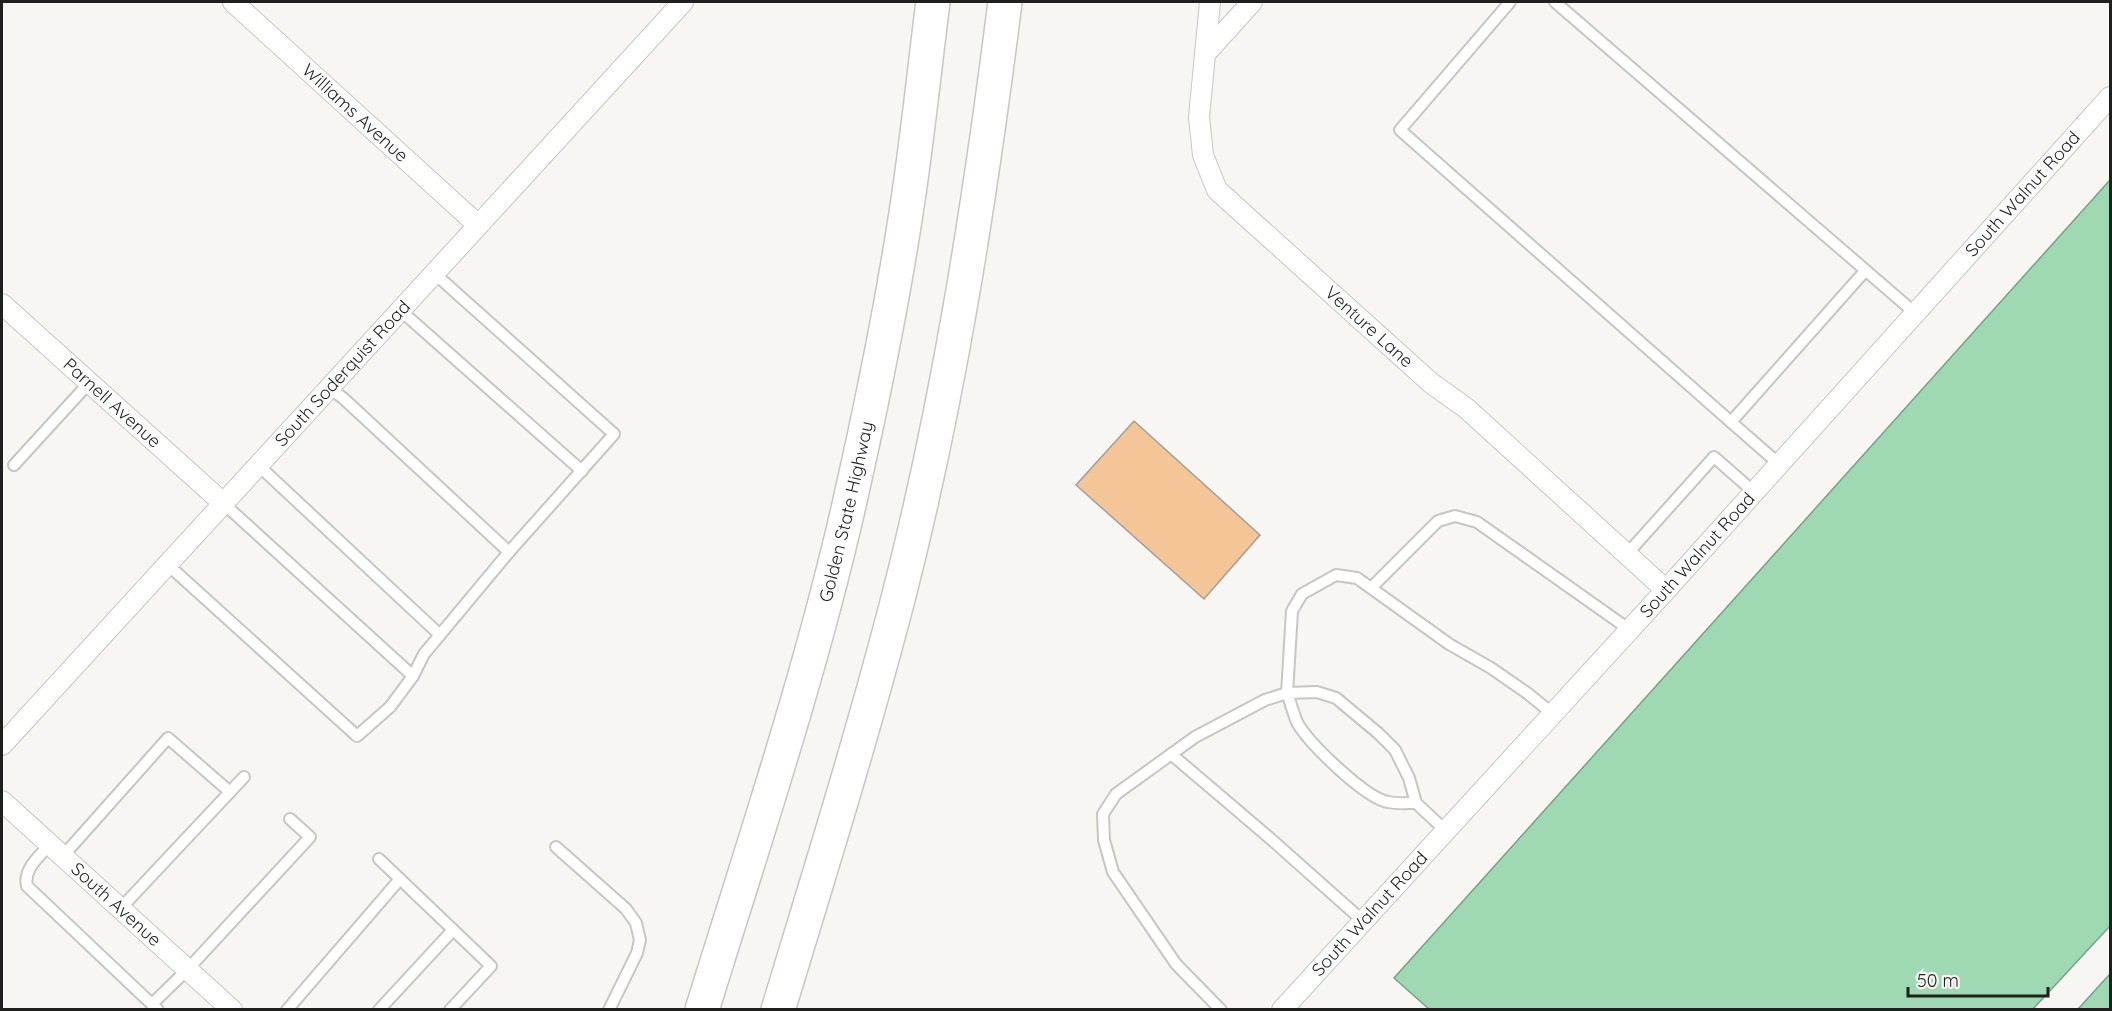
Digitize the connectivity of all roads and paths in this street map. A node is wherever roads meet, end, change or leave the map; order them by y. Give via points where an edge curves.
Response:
1 (233, 2) edge
2 (683, 2) edge
3 (933, 2) edge
4 (1005, 2) edge
5 (1210, 2) edge
6 (1252, 2) edge
7 (1510, 2) edge
8 (1555, 2) edge
9 (1204, 54) junction
10 (2110, 97) edge
11 (478, 225) junction
12 (1865, 271) junction
13 (434, 273) junction
14 (2, 304) edge
15 (400, 310) junction
16 (1915, 314) junction
17 (90, 383) junction
18 (329, 388) junction
19 (1731, 422) junction
20 (1779, 464) junction
21 (14, 465) dead end
22 (258, 465) junction
23 (582, 471) junction
24 (1754, 492) junction
25 (223, 503) junction
26 (509, 552) junction
27 (1627, 554) junction
28 (166, 564) junction
29 (1371, 588) junction
30 (1666, 590) junction
31 (1629, 630) junction
32 (440, 635) junction
33 (413, 676) junction
34 (1287, 693) junction
35 (1553, 714) junction
36 (2, 745) edge
37 (1171, 754) junction
38 (244, 777) dead end
39 (230, 792) junction
40 (2, 801) edge
41 (1416, 803) junction
42 (290, 819) dead end
43 (1446, 831) junction
44 (556, 847) dead end
45 (56, 850) junction
46 (378, 859) dead end
47 (400, 879) junction
48 (121, 908) junction
49 (1362, 921) junction
50 (453, 930) junction
51 (188, 969) junction
52 (155, 1007) edge
53 (232, 1010) edge
54 (287, 1010) edge
55 (379, 1010) edge
56 (450, 1010) edge
57 (609, 1010) edge
58 (702, 1010) edge
59 (778, 1010) edge
60 (1221, 1010) edge
61 (1282, 1010) edge

1 - 11 street, Williams Avenue
2 - 11 street, South Soderquist Road
3 - 58 highway, Golden State Highway via 907,212 848,507 797,704
4 - 59 highway via 964,293 931,455 862,730
5 - 9 street, Venture Lane
6 - 9 street
7 - 19 lane via 1400,130
8 - 12 lane
9 - 27 street, Venture Lane via 1199,117 1203,155 1217,190
10 - 16 street, South Walnut Road
11 - 13 street, South Soderquist Road
12 - 16 lane
12 - 19 lane
13 - 15 street, South Soderquist Road
13 - 23 lane via 614,434
14 - 17 street, Parnell Avenue
15 - 18 street, South Soderquist Road
15 - 23 lane
16 - 20 street, South Walnut Road
17 - 21 lane
17 - 25 street, Parnell Avenue
18 - 22 street, South Soderquist Road
18 - 26 lane
19 - 20 lane
20 - 24 street, South Walnut Road
22 - 25 street, South Soderquist Road
22 - 32 lane
23 - 26 lane
24 - 27 lane via 1714,458
24 - 30 street, South Walnut Road
25 - 28 street, South Soderquist Road
25 - 33 lane
26 - 32 lane
27 - 30 street, Venture Lane
28 - 33 lane via 357,736 390,708
28 - 36 street, South Soderquist Road
29 - 31 lane via 1438,521 1455,516 1477,522
29 - 34 lane via 1357,578 1336,575 1302,594 1292,611
29 - 35 lane
30 - 31 street, South Walnut Road
31 - 35 street, South Walnut Road
32 - 33 lane
34 - 37 lane via 1265,700
34 - 41 lane via 1297,722 1310,742 1344,774 1386,802
34 - 41 lane via 1317,692 1336,698 1378,733 1395,750
35 - 43 street, South Walnut Road
37 - 49 lane
37 - 60 lane via 1116,794 1104,814 1104,840 1113,872 1149,927 1176,964
38 - 39 lane
39 - 45 lane via 168,738
39 - 48 lane
40 - 45 street, South Avenue
41 - 43 lane
42 - 51 lane via 310,837
43 - 49 street, South Walnut Road
44 - 57 lane via 626,909 636,923 640,940 637,952
45 - 48 street, South Avenue
45 - 52 lane via 27,871 27,886
46 - 47 lane
47 - 50 lane
47 - 54 lane
48 - 51 street, South Avenue
49 - 61 street, South Walnut Road
50 - 55 lane
50 - 56 lane via 491,966
51 - 52 lane
51 - 53 street, South Avenue

